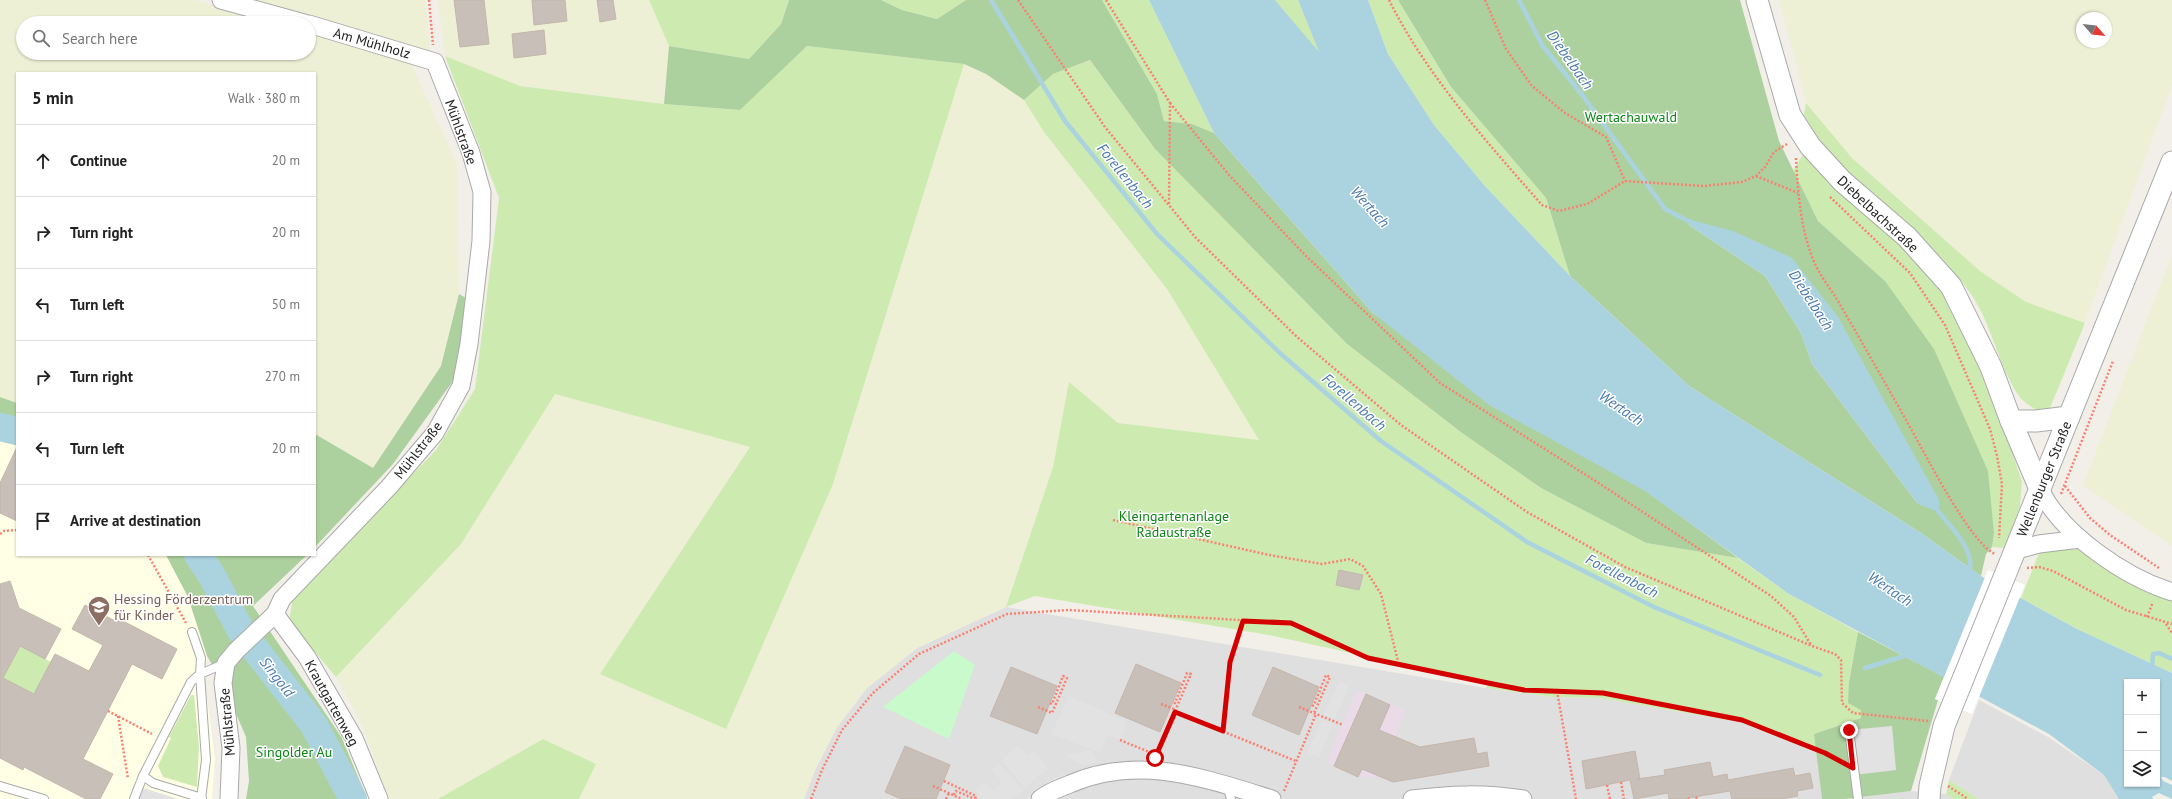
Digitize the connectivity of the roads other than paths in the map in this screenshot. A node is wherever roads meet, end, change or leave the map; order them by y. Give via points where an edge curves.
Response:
1 (221, 0) edge
2 (1757, 0) edge
3 (279, 16) edge
4 (316, 26) edge
5 (435, 62) joint
6 (2172, 162) edge
7 (2069, 417) junction
8 (2011, 421) junction
9 (2040, 489) junction
10 (2080, 539) junction
11 (2003, 550) junction
12 (2172, 592) edge
13 (275, 614) junction
14 (192, 632) road end
15 (231, 657) junction
16 (200, 674) junction
17 (1849, 730) dead end
18 (143, 776) junction
19 (0, 786) edge
20 (1229, 792) edge
21 (1278, 796) edge
22 (44, 799) edge
23 (134, 799) edge
24 (201, 799) edge
25 (229, 799) edge
26 (379, 799) edge
27 (1040, 799) edge
28 (1412, 799) edge
29 (1523, 799) edge
30 (1858, 799) edge
31 (1929, 799) edge

1 - 3 street
2 - 8 street, Diebelbachstraße via 1790,115 1810,146 1842,181 1907,237 1951,286 1991,367
4 - 5 street, Am Mühlholz
5 - 13 street, Mühlstraße via 471,153 482,192 481,241 469,344 461,386 435,433 389,487 282,599
6 - 7 street, Wellenburger Straße
7 - 8 street
7 - 9 street, Wellenburger Straße
8 - 9 street, Diebelbachstraße
9 - 10 street via 2052,510
9 - 11 street, Wellenburger Straße
10 - 11 street
10 - 12 street via 2109,560 2158,588
11 - 31 street, Wellenburger Straße via 2005,577 1944,726
13 - 15 street, Mühlstraße
13 - 26 street, Krautgartenweg via 307,657 354,738
14 - 16 lane via 201,658
15 - 16 lane
15 - 25 street, Mühlstraße via 223,683 231,748
16 - 18 lane via 191,682
16 - 24 lane via 206,760
17 - 30 lane
18 - 23 lane
18 - 24 lane via 152,783
19 - 22 lane
20 - 21 street
20 - 27 street via 1154,762 1088,776
28 - 29 street via 1447,794 1487,794

